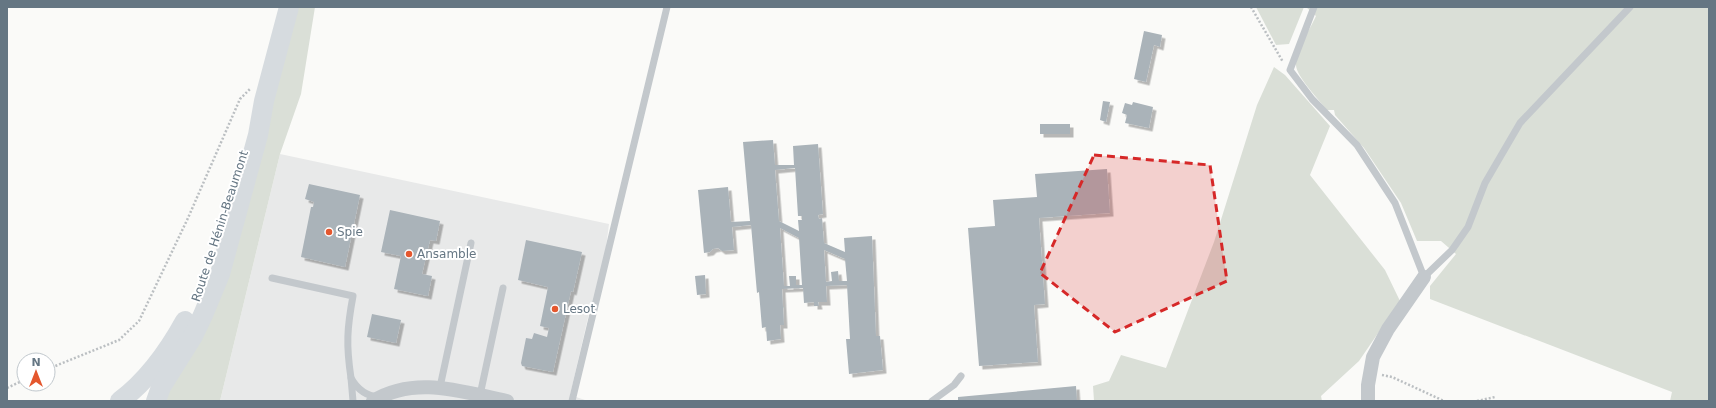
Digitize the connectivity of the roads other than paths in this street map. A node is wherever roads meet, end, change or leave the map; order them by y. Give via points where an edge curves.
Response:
1 (290, 7) edge
2 (667, 7) edge
3 (1314, 7) edge
4 (1630, 7) edge
5 (264, 101) junction
6 (471, 243) dead end
7 (1424, 277) junction
8 (272, 278) dead end
9 (503, 288) dead end
10 (961, 376) dead end
11 (352, 378) junction
12 (440, 387) junction
13 (480, 395) junction
14 (376, 399) edge
15 (120, 401) edge
16 (156, 401) edge
17 (353, 401) edge
18 (507, 401) edge
19 (572, 401) edge
20 (932, 401) edge
21 (1368, 401) edge

1 - 5 main road, Route de Hénin-Beaumont
2 - 19 lane
3 - 7 lane via 1290,70 1312,99 1362,152 1394,203
4 - 7 lane via 1520,124 1485,183 1468,227 1452,250
5 - 15 main road, Route de Hénin-Beaumont via 250,134 197,300 156,365 141,383
5 - 16 main road, Route de Hénin-Beaumont via 238,212 214,290 193,336
6 - 12 lane
7 - 21 street via 1373,357
8 - 11 lane via 353,296 347,331
9 - 13 lane
10 - 20 lane via 954,385
11 - 14 lane via 354,384 363,392
11 - 17 lane
12 - 13 street
12 - 14 street via 409,387
13 - 18 street

